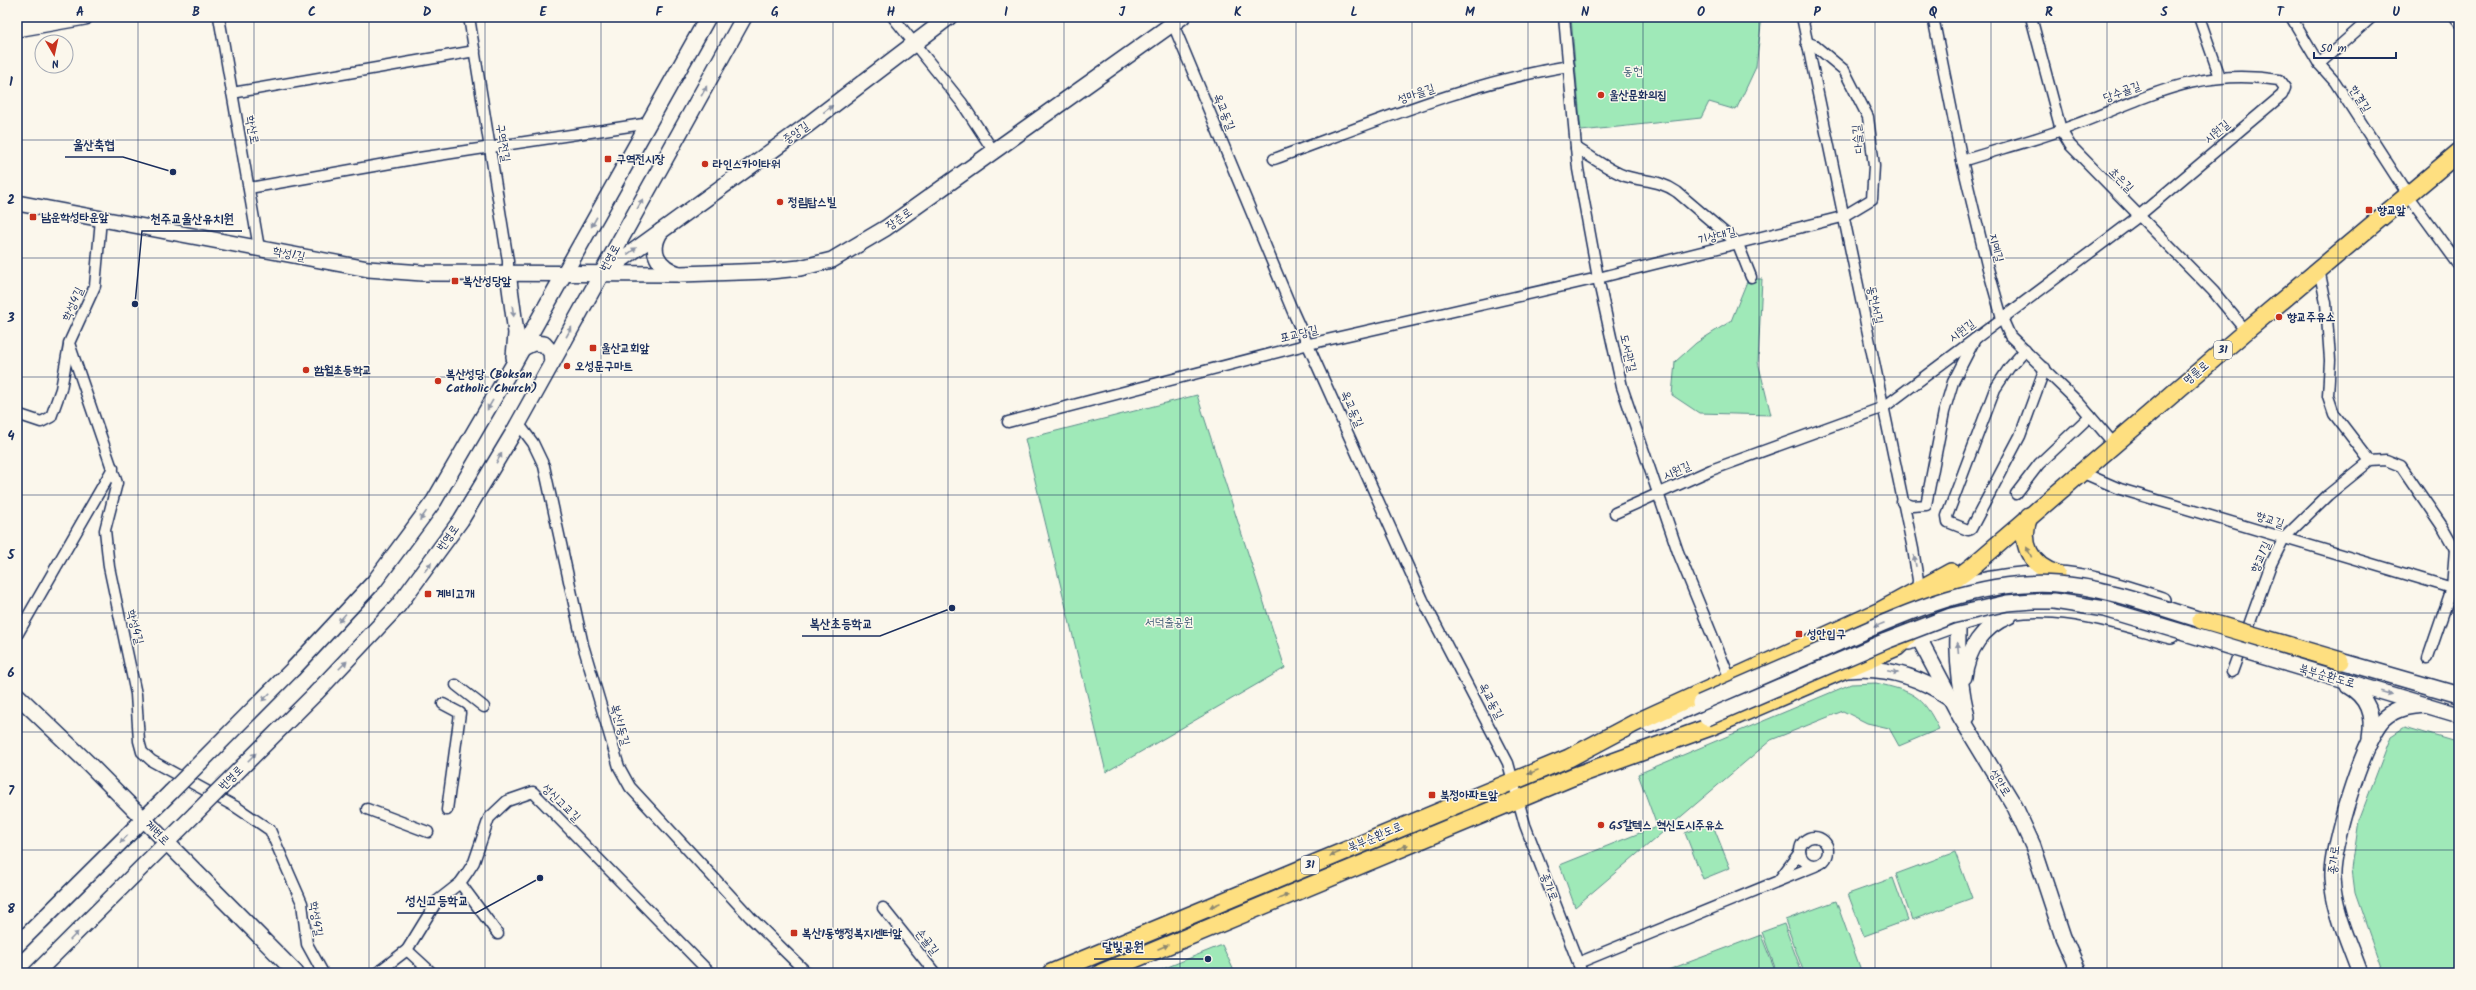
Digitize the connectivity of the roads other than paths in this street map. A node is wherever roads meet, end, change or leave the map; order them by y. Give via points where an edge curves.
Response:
1 (85, 17) edge
2 (219, 17) edge
3 (469, 17) edge
4 (708, 17) edge
5 (744, 17) edge
6 (893, 17) edge
7 (949, 17) edge
8 (1564, 17) edge
9 (1802, 17) edge
10 (1933, 17) edge
11 (2031, 17) edge
12 (2199, 17) edge
13 (2291, 17) edge
14 (2372, 17) edge
15 (2455, 17) edge
16 (1178, 20) edge
17 (2459, 22) edge
18 (17, 29) edge
19 (1806, 42) junction
20 (915, 43) junction
21 (475, 51) junction
22 (2319, 64) junction
23 (1569, 66) junction
24 (2220, 77) junction
25 (232, 93) junction
26 (2282, 95) joint
27 (650, 123) junction
28 (2061, 130) junction
29 (491, 148) junction
30 (1576, 148) junction
31 (994, 152) junction
32 (2459, 152) edge
33 (1274, 159) dead end
34 (1962, 161) junction
35 (249, 188) junction
36 (2408, 195) junction
37 (17, 203) edge
38 (2138, 216) junction
39 (1842, 217) junction
40 (101, 219) junction
41 (661, 231) junction
42 (1738, 244) junction
43 (259, 248) junction
44 (2459, 265) edge
45 (2319, 269) junction
46 (508, 273) junction
47 (564, 274) junction
48 (680, 274) junction
49 (601, 275) junction
50 (1751, 277) dead end
51 (1598, 278) junction
52 (2002, 318) junction
53 (2246, 331) junction
54 (1976, 337) junction
55 (69, 343) junction
56 (1309, 344) junction
57 (523, 348) junction
58 (2025, 350) junction
59 (552, 363) junction
60 (512, 367) junction
61 (2045, 368) junction
62 (1884, 407) junction
63 (17, 414) edge
64 (2090, 416) junction
65 (1008, 422) dead end
66 (518, 423) junction
67 (2114, 444) junction
68 (2370, 461) junction
69 (113, 468) junction
70 (2081, 472) junction
71 (1658, 494) junction
72 (2016, 494) dead end
73 (1902, 502) junction
74 (1615, 513) dead end
75 (2029, 516) junction
76 (2284, 538) junction
77 (2457, 548) edge
78 (1990, 550) junction
79 (1975, 564) junction
80 (2057, 574) junction
81 (1965, 584) junction
82 (1936, 586) junction
83 (2456, 589) edge
84 (1917, 594) junction
85 (2034, 610) junction
86 (1880, 611) junction
87 (2202, 617) junction
88 (1957, 622) junction
89 (1916, 633) junction
90 (17, 635) edge
91 (2194, 639) junction
92 (2428, 658) dead end
93 (2341, 661) joint
94 (1840, 671) junction
95 (2232, 672) dead end
96 (2335, 678) junction
97 (1730, 679) junction
98 (456, 686) dead end
99 (2459, 696) edge
100 (18, 697) edge
101 (1957, 700) junction
102 (443, 704) dead end
103 (2427, 705) junction
104 (484, 706) dead end
105 (2459, 715) edge
106 (2368, 747) junction
107 (1569, 758) junction
108 (1576, 775) junction
109 (1514, 780) junction
110 (1518, 800) junction
111 (367, 809) dead end
112 (446, 810) dead end
113 (144, 819) junction
114 (428, 832) dead end
115 (167, 843) junction
116 (1800, 852) junction
117 (1815, 866) junction
118 (1779, 880) junction
119 (460, 883) junction
120 (883, 908) dead end
121 (498, 934) dead end
122 (17, 945) edge
123 (407, 950) junction
124 (53, 956) junction
125 (1578, 963) junction
126 (36, 973) edge
127 (48, 973) edge
128 (296, 973) edge
129 (323, 973) edge
130 (377, 973) edge
131 (432, 973) edge
132 (710, 973) edge
133 (807, 973) edge
134 (935, 973) edge
135 (1051, 973) edge
136 (1101, 973) edge
137 (1582, 973) edge
138 (2078, 973) edge
139 (2360, 973) edge

1 - 18 main road
2 - 25 street, 학산로
3 - 21 street, 구역전길
4 - 27 main road
49 -> 5 main road, 번영로
6 - 20 street
7 - 20 main road, 중앙길
8 - 23 street, 도서관길
9 - 19 street, 동헌서길
10 - 34 street, 지예길
11 - 28 street, 초은길
12 - 24 street
13 - 22 street, 한결길
14 - 22 street
15 - 17 street
16 - 31 main road, 장춘로
16 - 56 street, 옥교동길 via 1234,173
19 - 39 street, 동헌서길
19 - 39 street, 다슬길 via 1814,45 1844,70 1868,117 1874,166 1872,200
20 - 31 street via 962,103
41 -> 20 main road, 중앙길
21 - 25 street
21 - 29 street, 구역전길
22 - 36 street, 한결길 via 2335,82
23 - 30 street, 도서관길
23 - 33 street, 성마을길 via 1539,71 1452,96
24 - 26 street, 당수골길 via 2261,77 2279,80 2285,88
24 - 28 street, 당수골길 via 2188,83
25 - 35 street, 학산로
26 - 38 street, 시원길
27 - 29 street
27 -> 47 main road
28 - 34 street, 당수골길
28 - 38 street, 초은길 via 2070,145
29 - 35 street
29 - 46 street, 구역전길
30 - 42 street via 1624,176 1666,185
30 - 51 street, 도서관길
31 - 48 main road, 장춘로 via 886,228 832,260 800,268 770,271
32 - 36 main road, 명륜로 / 31
34 - 52 street, 지예길
35 - 43 street, 학산로
36 - 44 street, 한결길
36 - 45 main road, 명륜로 / 31
37 - 40 main road, 학성1길
38 - 52 street, 시원길
38 - 53 street, 초은길 via 2213,291
39 - 42 street, 기상대길
39 - 62 street, 동헌서길
40 - 43 main road, 학성1길
40 - 55 street, 학성4길 via 95,286
41 - 48 main road via 656,243 656,256 664,267
49 -> 41 main road, 중앙길
42 - 50 street
42 - 51 street, 기상대길
43 - 46 main road, 학성1길 via 368,269 422,273
45 - 53 main road, 명륜로 / 31
45 - 68 street via 2326,303 2330,360 2328,396 2334,414
46 - 47 main road, 학성1길
46 -> 60 main road via 516,333
47 - 49 main road, 장춘로
47 - 57 main road
48 - 49 main road, 장춘로
59 -> 49 main road, 번영로
51 - 56 street, 포교당길
51 - 71 street, 도서관길 via 1622,387
52 - 54 street, 시원길
52 - 58 street, 지예길 via 2010,336
53 - 67 main road, 명륜로 / 31
54 - 62 street, 시원길
54 - 73 street via 1953,382 1944,412 1926,505 1912,506
55 - 63 street via 61,390 51,418 41,422
55 - 69 street, 학성4길
56 - 65 street, 포교당길
56 - 109 street, 옥교동길 via 1423,600 1508,763
57 - 59 main road via 533,343 544,344 551,352
57 - 60 main road
58 - 61 street, 지예길
58 - 61 street via 1995,389 1947,516 1948,522 1971,529 2020,436
59 - 66 main road, 번영로
60 -> 113 main road, bridge via 438,494 374,582 293,669
61 - 64 street, 지예길
62 - 71 street, 시원길 via 1773,446
62 - 73 street, 동헌서길
64 - 67 street, 지예길
64 - 72 street via 2038,464
115 -> 66 main road, 번영로, bridge via 316,693 398,606 428,567 487,478
66 - 133 street, 복산1동길 via 533,443 544,466 583,645 619,767 630,787 750,917
67 - 70 main road, 명륜로 / 31
68 - 76 street, 향교1길 via 2328,495
68 - 77 street via 2386,460 2401,466
69 - 90 street
69 - 129 street, 학성4길 via 117,483 105,530 109,567 136,694 142,752 152,761 236,807 270,830 302,903 307,944
70 - 75 main road, 명륜로 / 31
70 - 76 street, 향교길 via 2120,489
71 - 74 street, 시원길
71 - 97 street, 도서관길 via 1678,552
84 -> 73 street, 동헌서길 via 1917,570
75 - 78 main road, 명륜로 / 31
80 -> 75 main road via 2039,566 2029,552 2024,532
76 - 83 street, 향교길
76 - 95 street, 향교1길 via 2271,564
77 - 83 street
78 - 79 main road
78 - 82 main road
79 - 81 main road
79 - 82 main road
80 - 81 main road
80 - 87 main road via 2113,584
81 - 82 main road
81 - 88 main road
82 - 84 main road
82 - 89 main road via 1924,608
83 - 92 street
84 - 86 main road
84 - 89 main road via 1913,618
85 - 88 main road via 2008,612
85 - 91 main road via 2076,612
85 - 101 main road via 2003,619 1992,625 1978,640
86 - 89 main road, 성안로 via 1902,614 1909,619
86 - 97 main road
87 - 93 main road, 북부순환도로, bridge
87 -> 107 main road, 북부순환도로, bridge via 2082,586 2005,586 1973,592 1878,625
88 - 89 main road
101 -> 88 main road
89 - 94 main road via 1897,647
89 - 101 main road, 성안로
91 - 96 main road, 북부순환도로, bridge
91 - 108 main road, 북부순환도로, bridge via 2104,609 2078,604 2034,601 2007,603 1951,616 1923,626
93 - 99 main road, 북부순환도로
94 -> 101 main road via 1869,669 1899,673 1930,685
94 - 108 main road via 1710,727
96 -> 103 main road, 북부순환도로
96 - 106 main road via 2352,688 2368,705 2371,716
97 - 107 main road via 1635,723
98 - 104 street
100 - 113 main road, 계변로
101 - 138 main road, 성안로 via 1974,741 2015,806 2033,846 2063,937
102 - 112 street via 460,713
103 - 105 main road, 북부순환도로
103 - 106 main road via 2392,712 2383,719
106 - 139 main road, 종가로 via 2335,842 2331,877 2338,914
107 -> 109 main road, 북부순환도로 / 31
108 - 110 main road, 북부순환도로 / 31
109 - 110 street, 옥교동길
109 -> 135 main road, 북부순환도로 / 31
110 - 125 street, 종가로 via 1525,825
136 -> 110 main road, 북부순환도로 / 31
111 - 114 street
113 - 115 main road, 계변로
113 -> 122 main road
124 -> 115 main road, 번영로
115 - 128 main road, 계변로
116 - 117 street via 1806,863
116 - 117 street via 1801,845 1808,838 1818,837 1826,842 1829,855 1824,862
116 - 118 street
117 - 118 street
118 - 125 street
119 - 121 street
119 - 123 street, 성신고교길 via 437,901
119 - 132 street, 성신고교길 via 474,862 489,818 507,800 533,792
120 - 134 street, 손골길
123 - 130 street
123 - 131 street
124 - 126 main road, 번영로
124 - 127 street
125 - 137 street, 종가로

